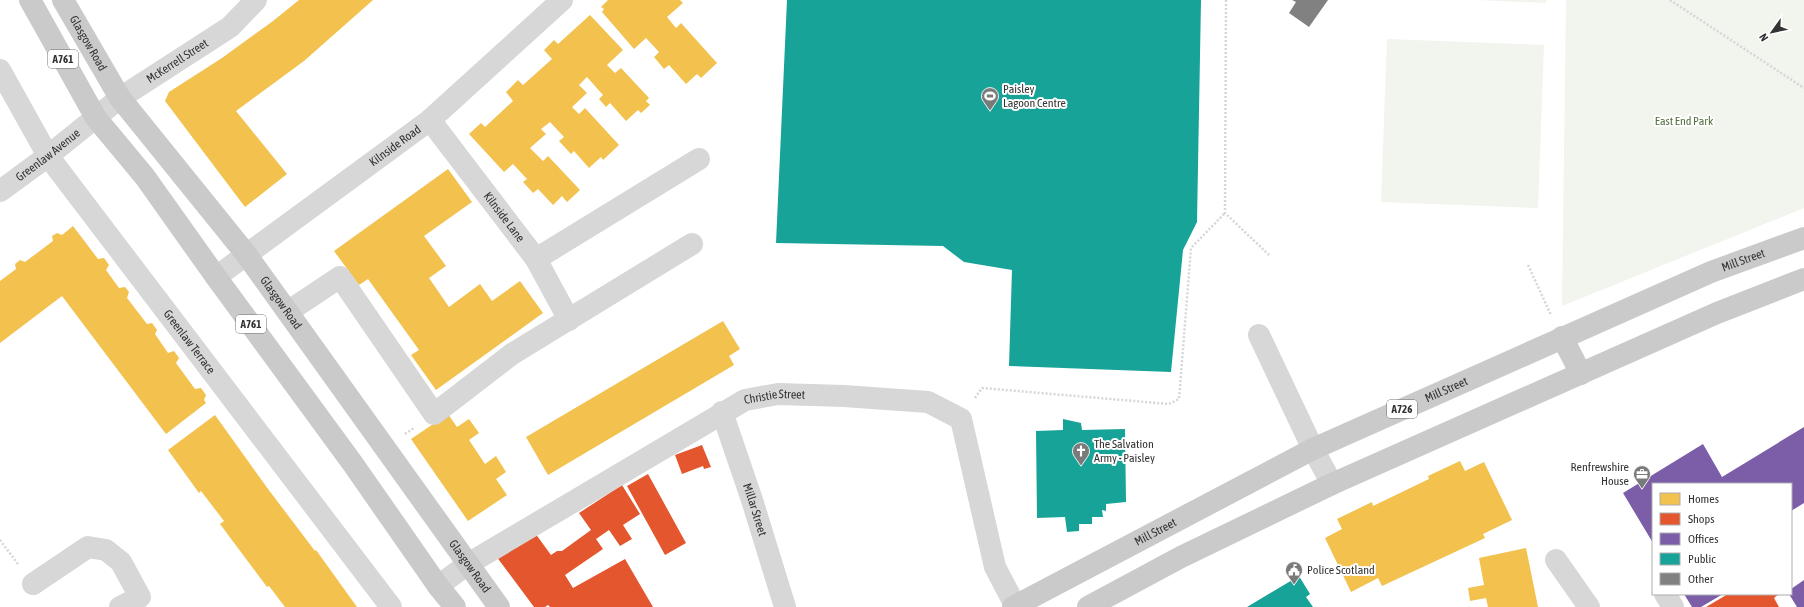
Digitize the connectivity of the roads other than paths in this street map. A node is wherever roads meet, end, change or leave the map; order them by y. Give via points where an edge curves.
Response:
1 (30, 0) edge
2 (63, 0) edge
3 (256, 0) edge
4 (562, 0) edge
5 (0, 70) edge
6 (120, 98) junction
7 (96, 118) junction
8 (430, 120) junction
9 (48, 156) junction
10 (699, 159) dead end
11 (0, 191) edge
12 (1804, 238) edge
13 (692, 244) dead end
14 (246, 254) junction
15 (536, 259) junction
16 (216, 277) junction
17 (1804, 279) edge
18 (288, 311) junction
19 (569, 320) junction
20 (1259, 335) dead end
21 (1562, 338) junction
22 (1580, 374) junction
23 (722, 412) junction
24 (1313, 449) junction
25 (1332, 484) junction
26 (1556, 560) dead end
27 (468, 564) junction
28 (33, 584) road end
29 (438, 586) junction
30 (1666, 595) edge
31 (145, 602) edge
32 (781, 606) edge
33 (1015, 606) edge
34 (120, 607) edge
35 (391, 607) edge
36 (455, 607) edge
37 (499, 607) edge
38 (1088, 607) edge
39 (1588, 607) edge
40 (1673, 607) edge

1 - 7 main road, A761
2 - 6 main road, Glasgow Road / A761
3 - 6 street, McKerrell Street via 230,26
4 - 8 street, Kilnside Road
5 - 9 street, Greenlaw Terrace
6 - 7 street, McKerrell Street
6 - 14 main road, Glasgow Road / A761
7 - 9 street, Greenlaw Avenue
7 - 16 main road, A761 via 145,177
8 - 14 street, Kilnside Road
8 - 15 street, Kilnside Lane
9 - 11 street, Greenlaw Avenue
9 - 35 street, Greenlaw Terrace
10 - 15 street
12 - 21 main road, Mill Street / A726 via 1711,272
13 - 19 street
14 - 16 street, Kilnside Road
14 - 18 main road, Glasgow Road / A761
15 - 19 street, Kilnside Lane
16 - 29 main road, A761 via 354,464
17 - 22 main road via 1717,313
18 - 19 street via 340,277 434,414 512,354
18 - 27 main road, Glasgow Road / A761
20 - 24 street
21 - 22 main road
21 - 24 main road, Mill Street / A726
22 - 25 main road
23 - 27 street, Christie Street
23 - 32 street, Millar Street via 752,500
23 - 33 street, Christie Street via 745,400 778,394 928,402 961,419 995,567
24 - 25 street
24 - 33 main road, Mill Street / A726
25 - 38 main road via 1181,557
26 - 39 street
27 - 29 street, Christie Street
27 - 37 main road, Glasgow Road / A761
28 - 31 street via 88,547 106,550 121,562
29 - 36 main road, A761
30 - 40 street
31 - 34 street

